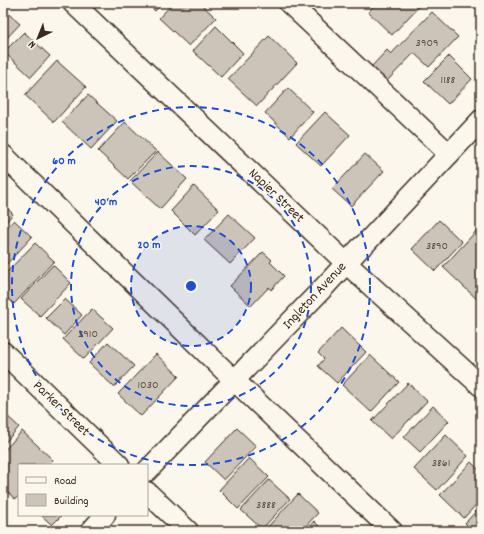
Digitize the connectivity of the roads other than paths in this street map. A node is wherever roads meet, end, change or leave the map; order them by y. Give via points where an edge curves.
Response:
1 (74, 3) edge
2 (290, 3) edge
3 (481, 120) edge
4 (449, 154) junction
5 (3, 155) edge
6 (346, 263) junction
7 (3, 352) edge
8 (234, 380) junction
9 (481, 386) edge
10 (118, 464) edge
11 (148, 470) edge
12 (148, 493) edge
13 (104, 516) edge
14 (91, 531) edge
15 (188, 531) edge
16 (392, 531) edge

1 - 6 street, Napier Street
2 - 4 street
3 - 4 street, Ingleton Avenue
4 - 6 street, Ingleton Avenue
5 - 8 street
6 - 8 street, Ingleton Avenue
6 - 9 street, Napier Street
7 - 10 street, Parker Street
8 - 11 street, Ingleton Avenue
8 - 16 street
12 - 15 street
13 - 14 street

